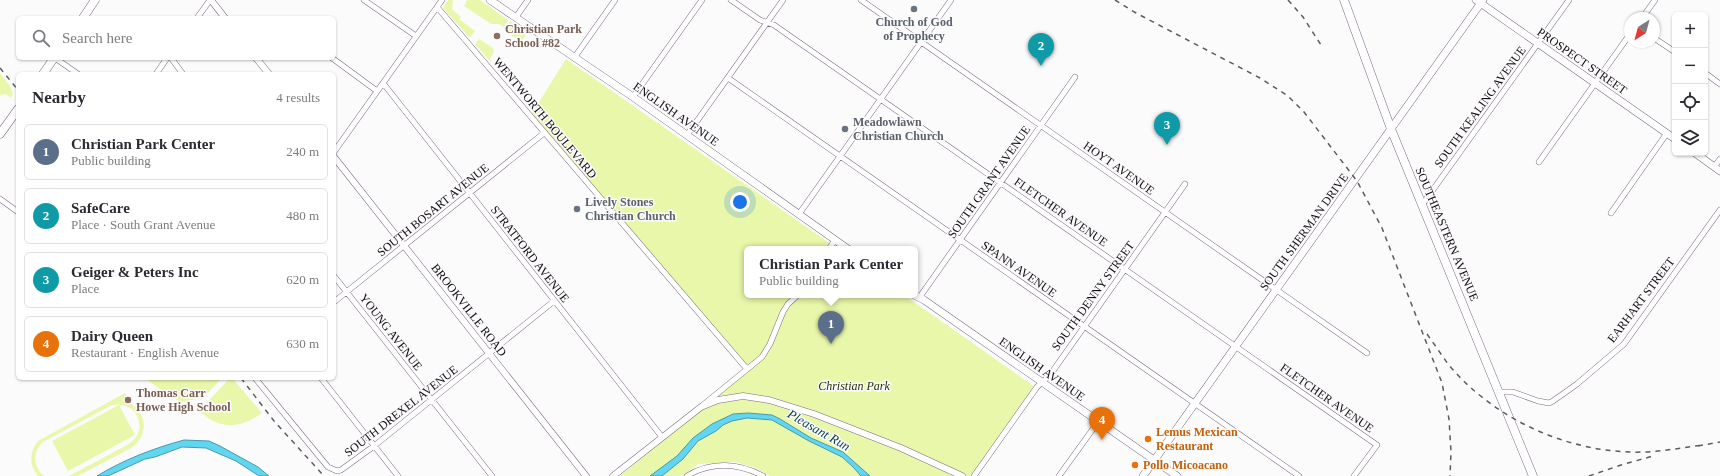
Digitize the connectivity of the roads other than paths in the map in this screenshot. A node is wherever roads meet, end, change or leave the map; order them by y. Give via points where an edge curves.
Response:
1 (96, 0) edge
2 (210, 0) edge
3 (364, 0) edge
4 (442, 0) edge
5 (490, 0) edge
6 (528, 0) edge
7 (616, 0) edge
8 (702, 0) edge
9 (731, 0) edge
10 (784, 0) edge
11 (861, 0) edge
12 (951, 0) edge
13 (1344, 0) edge
14 (1569, 0) edge
15 (1655, 0) edge
16 (1480, 1) edge
17 (437, 7) junction
18 (1646, 12) edge
19 (84, 16) edge
20 (198, 16) edge
21 (223, 16) edge
22 (516, 18) junction
23 (768, 22) junction
24 (416, 36) junction
25 (1624, 42) edge
26 (1660, 42) edge
27 (921, 43) junction
28 (1538, 43) junction
29 (1672, 50) edge
30 (574, 58) junction
31 (54, 60) edge
32 (58, 60) edge
33 (166, 60) edge
34 (172, 60) edge
35 (258, 60) edge
36 (335, 60) edge
37 (44, 72) edge
38 (75, 72) edge
39 (157, 72) edge
40 (182, 72) edge
41 (267, 72) edge
42 (1708, 75) edge
43 (728, 78) junction
44 (1075, 78) dead end
45 (383, 83) junction
46 (1595, 83) junction
47 (1720, 84) edge
48 (378, 91) junction
49 (633, 97) junction
50 (881, 100) junction
51 (16, 112) edge
52 (1041, 126) junction
53 (1391, 129) junction
54 (544, 133) junction
55 (0, 134) edge
56 (1667, 134) junction
57 (687, 135) junction
58 (1672, 137) edge
59 (336, 149) edge
60 (840, 156) junction
61 (1699, 156) edge
62 (1720, 158) edge
63 (336, 160) edge
64 (1539, 162) dead end
65 (1717, 169) edge
66 (1000, 182) junction
67 (1185, 184) dead end
68 (470, 193) junction
69 (0, 199) edge
70 (1422, 205) junction
71 (1720, 210) edge
72 (16, 211) edge
73 (1166, 212) junction
74 (1612, 213) dead end
75 (799, 214) junction
76 (960, 239) junction
77 (835, 240) junction
78 (404, 246) junction
79 (831, 246) edge
80 (844, 246) edge
81 (1125, 269) junction
82 (336, 278) edge
83 (1276, 289) junction
84 (347, 292) junction
85 (918, 293) edge
86 (918, 297) edge
87 (795, 298) edge
88 (336, 300) edge
89 (554, 301) junction
90 (1084, 326) junction
91 (1236, 346) junction
92 (489, 353) junction
93 (1367, 353) dead end
94 (747, 369) junction
95 (257, 380) edge
96 (323, 380) edge
97 (1042, 383) junction
98 (1500, 392) junction
99 (432, 399) junction
100 (1195, 403) junction
101 (700, 406) junction
102 (1098, 422) junction
103 (662, 437) junction
104 (374, 446) junction
105 (1155, 460) junction
106 (398, 476) edge
107 (492, 476) edge
108 (586, 476) edge
109 (613, 476) edge
110 (687, 476) edge
111 (763, 476) edge
112 (962, 476) edge
113 (974, 476) edge
114 (1059, 476) edge
115 (1143, 476) edge
116 (1177, 476) edge
117 (1299, 476) edge
118 (1354, 476) edge
119 (1533, 476) edge

1 - 19 main road
2 - 20 street
2 - 21 street
3 - 24 street
4 - 17 street
5 - 22 main road, ENGLISH AVENUE
6 - 22 street
7 - 30 street
8 - 49 street
9 - 23 street, FLETCHER AVENUE via 760,20
10 - 23 street
11 - 27 street, HOYT AVENUE
12 - 27 street
13 - 53 main road, SOUTHEASTERN AVENUE
14 - 28 street, SOUTH KEALING AVENUE
15 - 18 street
16 - 28 main road, PROSPECT STREET
16 - 53 main road, SOUTH SHERMAN DRIVE
17 - 24 street
17 - 54 street, WENTWORTH BOULEVARD
22 - 30 main road, ENGLISH AVENUE
23 - 43 street
23 - 50 street, FLETCHER AVENUE
24 - 45 street
25 - 46 street
26 - 29 street
27 - 50 street
27 - 52 street, HOYT AVENUE
28 - 46 main road, PROSPECT STREET
28 - 70 street, SOUTH KEALING AVENUE
30 - 49 main road, ENGLISH AVENUE
31 - 37 main road
32 - 38 street
33 - 39 street
34 - 40 street
35 - 41 street
36 - 48 street
42 - 47 street
43 - 57 street
43 - 60 street, SPANN AVENUE
44 - 52 street, SOUTH GRANT AVENUE
45 - 48 street
45 - 68 street, STRATFORD AVENUE
46 - 56 main road, PROSPECT STREET
46 - 64 street
48 - 59 street
49 - 57 main road, ENGLISH AVENUE
50 - 60 street
50 - 66 street, FLETCHER AVENUE
51 - 55 main road
52 - 66 street, SOUTH GRANT AVENUE
52 - 73 street, HOYT AVENUE
53 - 70 main road, SOUTHEASTERN AVENUE
53 - 83 main road, SOUTH SHERMAN DRIVE
54 - 68 street, SOUTH BOSART AVENUE
54 - 94 street, WENTWORTH BOULEVARD
56 - 58 main road, PROSPECT STREET
56 - 74 street
57 - 75 main road, ENGLISH AVENUE
60 - 75 street
60 - 76 street, SPANN AVENUE
61 - 65 main road
62 - 65 street
63 - 78 street, BROOKVILLE ROAD
66 - 76 street, SOUTH GRANT AVENUE
66 - 81 street, FLETCHER AVENUE
67 - 73 street, SOUTH DENNY STREET
68 - 78 street, SOUTH BOSART AVENUE
68 - 89 street, STRATFORD AVENUE
69 - 72 street
70 - 98 main road, SOUTHEASTERN AVENUE
71 - 98 street, EARHART STREET via 1624,344 1577,384 1549,403 1513,392
73 - 81 street, SOUTH DENNY STREET
73 - 83 street, HOYT AVENUE
75 - 77 main road, ENGLISH AVENUE
76 - 85 street, SOUTH GRANT AVENUE
76 - 90 street, SPANN AVENUE
77 - 79 street
77 - 80 main road, ENGLISH AVENUE
78 - 84 street, SOUTH BOSART AVENUE
78 - 92 street, BROOKVILLE ROAD
81 - 90 street, SOUTH DENNY STREET
81 - 91 street, FLETCHER AVENUE
82 - 84 street, YOUNG AVENUE
83 - 91 main road, SOUTH SHERMAN DRIVE
83 - 93 street, HOYT AVENUE
84 - 88 street, SOUTH BOSART AVENUE
84 - 99 street, YOUNG AVENUE
86 - 97 main road, ENGLISH AVENUE
87 - 94 street via 782,312 764,354
89 - 92 street, SOUTH DREXEL AVENUE
89 - 103 street, STRATFORD AVENUE
90 - 97 street, SOUTH DENNY STREET
90 - 100 street, SPANN AVENUE
91 - 100 main road, SOUTH SHERMAN DRIVE
91 - 118 street, FLETCHER AVENUE via 1377,445
92 - 99 street, SOUTH DREXEL AVENUE
92 - 108 street, BROOKVILLE ROAD
94 - 101 street
95 - 104 street, SOUTH DREXEL AVENUE via 328,467 341,470
96 - 104 street
97 - 102 main road, ENGLISH AVENUE
97 - 113 street, SOUTH DENNY STREET
98 - 119 main road, SOUTHEASTERN AVENUE
99 - 104 street, SOUTH DREXEL AVENUE
99 - 107 street, YOUNG AVENUE
100 - 105 main road, SOUTH SHERMAN DRIVE
100 - 117 street, SPANN AVENUE
101 - 103 street
101 - 112 street via 743,396 781,403 866,434
102 - 105 main road, ENGLISH AVENUE
102 - 114 street
103 - 109 street
104 - 106 street
105 - 115 main road, SOUTH SHERMAN DRIVE
105 - 116 main road, ENGLISH AVENUE
110 - 111 street via 704,468 726,465 745,468

